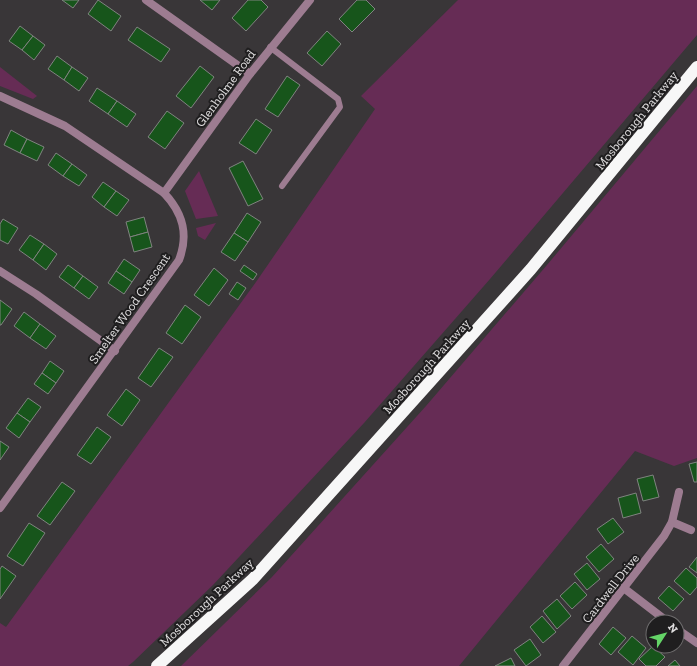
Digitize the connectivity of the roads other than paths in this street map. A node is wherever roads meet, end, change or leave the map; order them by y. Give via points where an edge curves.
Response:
1 (146, 0) edge
2 (310, 0) edge
3 (270, 47) junction
4 (697, 67) edge
5 (250, 74) junction
6 (0, 96) edge
7 (282, 186) dead end
8 (164, 194) junction
9 (0, 271) edge
10 (115, 351) junction
11 (679, 492) dead end
12 (0, 508) edge
13 (672, 522) junction
14 (691, 530) dead end
15 (625, 589) junction
16 (658, 614) edge
17 (685, 635) edge
18 (697, 643) edge
19 (157, 666) edge
20 (563, 666) edge

1 - 5 street
2 - 3 street, Glenholme Road
3 - 5 street, Glenholme Road
3 - 7 lane via 338,98 340,107
4 - 19 highway, Mosborough Parkway via 531,269 258,573
5 - 8 street, Glenholme Road
6 - 8 street, Smelter Wood Crescent via 65,126
8 - 10 street, Smelter Wood Crescent via 175,204 180,216 184,233 183,248 179,260
9 - 10 street
10 - 12 street, Smelter Wood Crescent
11 - 13 street, Cardwell Drive
13 - 14 street
13 - 15 street, Cardwell Drive
15 - 16 street
15 - 20 street, Cardwell Drive
17 - 18 street

